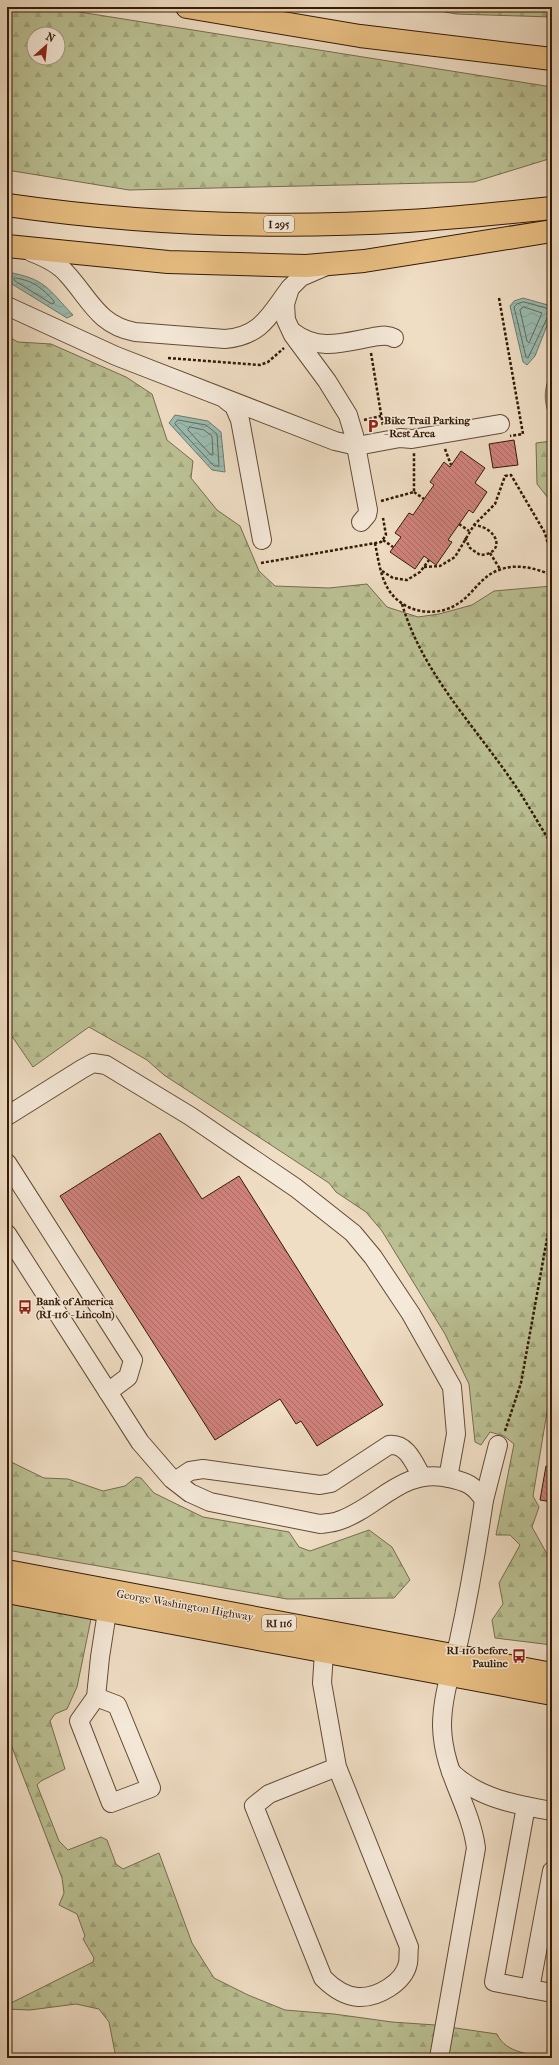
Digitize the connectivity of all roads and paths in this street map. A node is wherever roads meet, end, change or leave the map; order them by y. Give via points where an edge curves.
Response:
1 (187, 7) edge
2 (552, 59) edge
3 (7, 205) edge
4 (552, 208) edge
5 (552, 231) edge
6 (11, 247) edge
7 (340, 264) junction
8 (290, 288) junction
9 (499, 298) dead end
10 (7, 306) edge
11 (289, 328) junction
12 (394, 338) dead end
13 (289, 347) dead end
14 (371, 352) dead end
15 (166, 358) dead end
16 (224, 398) junction
17 (504, 430) joint
18 (386, 441) junction
19 (357, 446) junction
20 (452, 447) dead end
21 (445, 448) junction
22 (437, 449) dead end
23 (421, 452) dead end
24 (409, 454) dead end
25 (414, 454) junction
26 (451, 465) dead end
27 (414, 492) junction
28 (379, 494) dead end
29 (424, 499) dead end
30 (380, 501) junction
31 (382, 508) dead end
32 (383, 516) dead end
33 (361, 522) dead end
34 (459, 524) dead end
35 (474, 525) junction
36 (469, 531) junction
37 (464, 538) junction
38 (262, 540) dead end
39 (383, 540) junction
40 (375, 543) junction
41 (393, 547) dead end
42 (490, 554) junction
43 (429, 560) dead end
44 (261, 563) dead end
45 (424, 567) junction
46 (381, 569) junction
47 (500, 569) junction
48 (548, 574) junction
49 (552, 575) edge
50 (402, 604) junction
51 (548, 839) junction
52 (552, 840) edge
53 (552, 845) edge
54 (7, 1116) edge
55 (7, 1163) edge
56 (552, 1211) edge
57 (7, 1234) edge
58 (108, 1392) junction
59 (498, 1445) joint
60 (422, 1477) junction
61 (448, 1478) junction
62 (175, 1481) junction
63 (484, 1500) junction
64 (7, 1571) edge
65 (7, 1592) edge
66 (107, 1612) junction
67 (324, 1652) junction
68 (452, 1666) junction
69 (552, 1674) edge
70 (552, 1694) edge
71 (96, 1697) junction
72 (337, 1767) junction
73 (449, 1770) junction
74 (526, 1806) junction
75 (552, 1811) edge
76 (552, 1871) edge
77 (530, 1989) junction
78 (552, 1993) edge
79 (438, 2058) edge

1 - 2 main road via 360,36
3 - 4 main road, I 295 via 98,216 249,224 408,221
5 - 7 main road
6 - 7 main road via 176,262 289,266
6 - 8 street via 32,252 55,263 68,274 103,318 124,330 135,332 225,340 238,338 249,334 265,322
7 - 8 street via 313,270
8 - 11 street via 285,312
9 - 17 path via 523,434
10 - 16 street via 92,346
11 - 12 street via 304,339 325,345 382,336
11 - 19 street via 345,408
13 - 15 path via 260,365
14 - 18 path
16 - 19 street via 314,435
16 - 38 street via 234,406 240,420
17 - 18 street
18 - 19 street
19 - 33 street via 368,510
20 - 21 path
21 - 22 path
21 - 26 path
23 - 25 path
24 - 25 path
25 - 27 path
27 - 29 path
27 - 30 path
28 - 30 path
30 - 31 path
32 - 39 path via 386,532
34 - 36 path
35 - 36 path
35 - 42 path via 490,529 494,534 496,545
35 - 48 path via 492,509 505,476 511,475 545,533 549,548
36 - 37 path
37 - 42 path via 475,553
37 - 45 path via 459,553 451,561 440,566
39 - 40 path
39 - 41 path
40 - 44 path
40 - 46 path
42 - 47 path
43 - 45 path
45 - 46 path via 416,577 407,580 387,576
46 - 50 path via 387,587
47 - 48 path via 524,567
47 - 50 path via 482,580 466,597 448,609 426,612
48 - 49 path
50 - 51 path via 408,626 432,669 510,778
51 - 52 path
51 - 53 path
54 - 61 street via 93,1063 106,1065 190,1116 296,1188 353,1233 373,1257 411,1314 452,1387 456,1434
55 - 58 street via 133,1360 128,1377
56 - 59 path via 521,1383 509,1422
57 - 58 street
58 - 62 street via 155,1462
59 - 63 street
60 - 61 street
60 - 62 street via 401,1484 337,1522 320,1524 210,1502 190,1493
60 - 62 street via 405,1448 396,1444 389,1445 331,1482 320,1485 203,1468 190,1471
61 - 63 street via 475,1488
63 - 68 street via 478,1542
64 - 68 main road, George Washington Highway / RI 116
65 - 66 main road, George Washington Highway / RI 116
66 - 67 main road, George Washington Highway / RI 116
66 - 71 street
67 - 68 main road, George Washington Highway / RI 116
67 - 72 street via 322,1683
68 - 69 main road, George Washington Highway / RI 116
68 - 70 main road, George Washington Highway / RI 116
68 - 73 street via 444,1700 442,1726
71 - 71 street via 117,1705 151,1788 111,1803 79,1721
72 - 72 street via 408,1947 408,1963 398,1981 370,1996 345,1994 323,1978 254,1806 269,1794
73 - 74 street via 482,1794
73 - 79 street via 474,1831 476,1848
74 - 75 street
74 - 77 street via 494,1982
76 - 77 street
77 - 78 street

